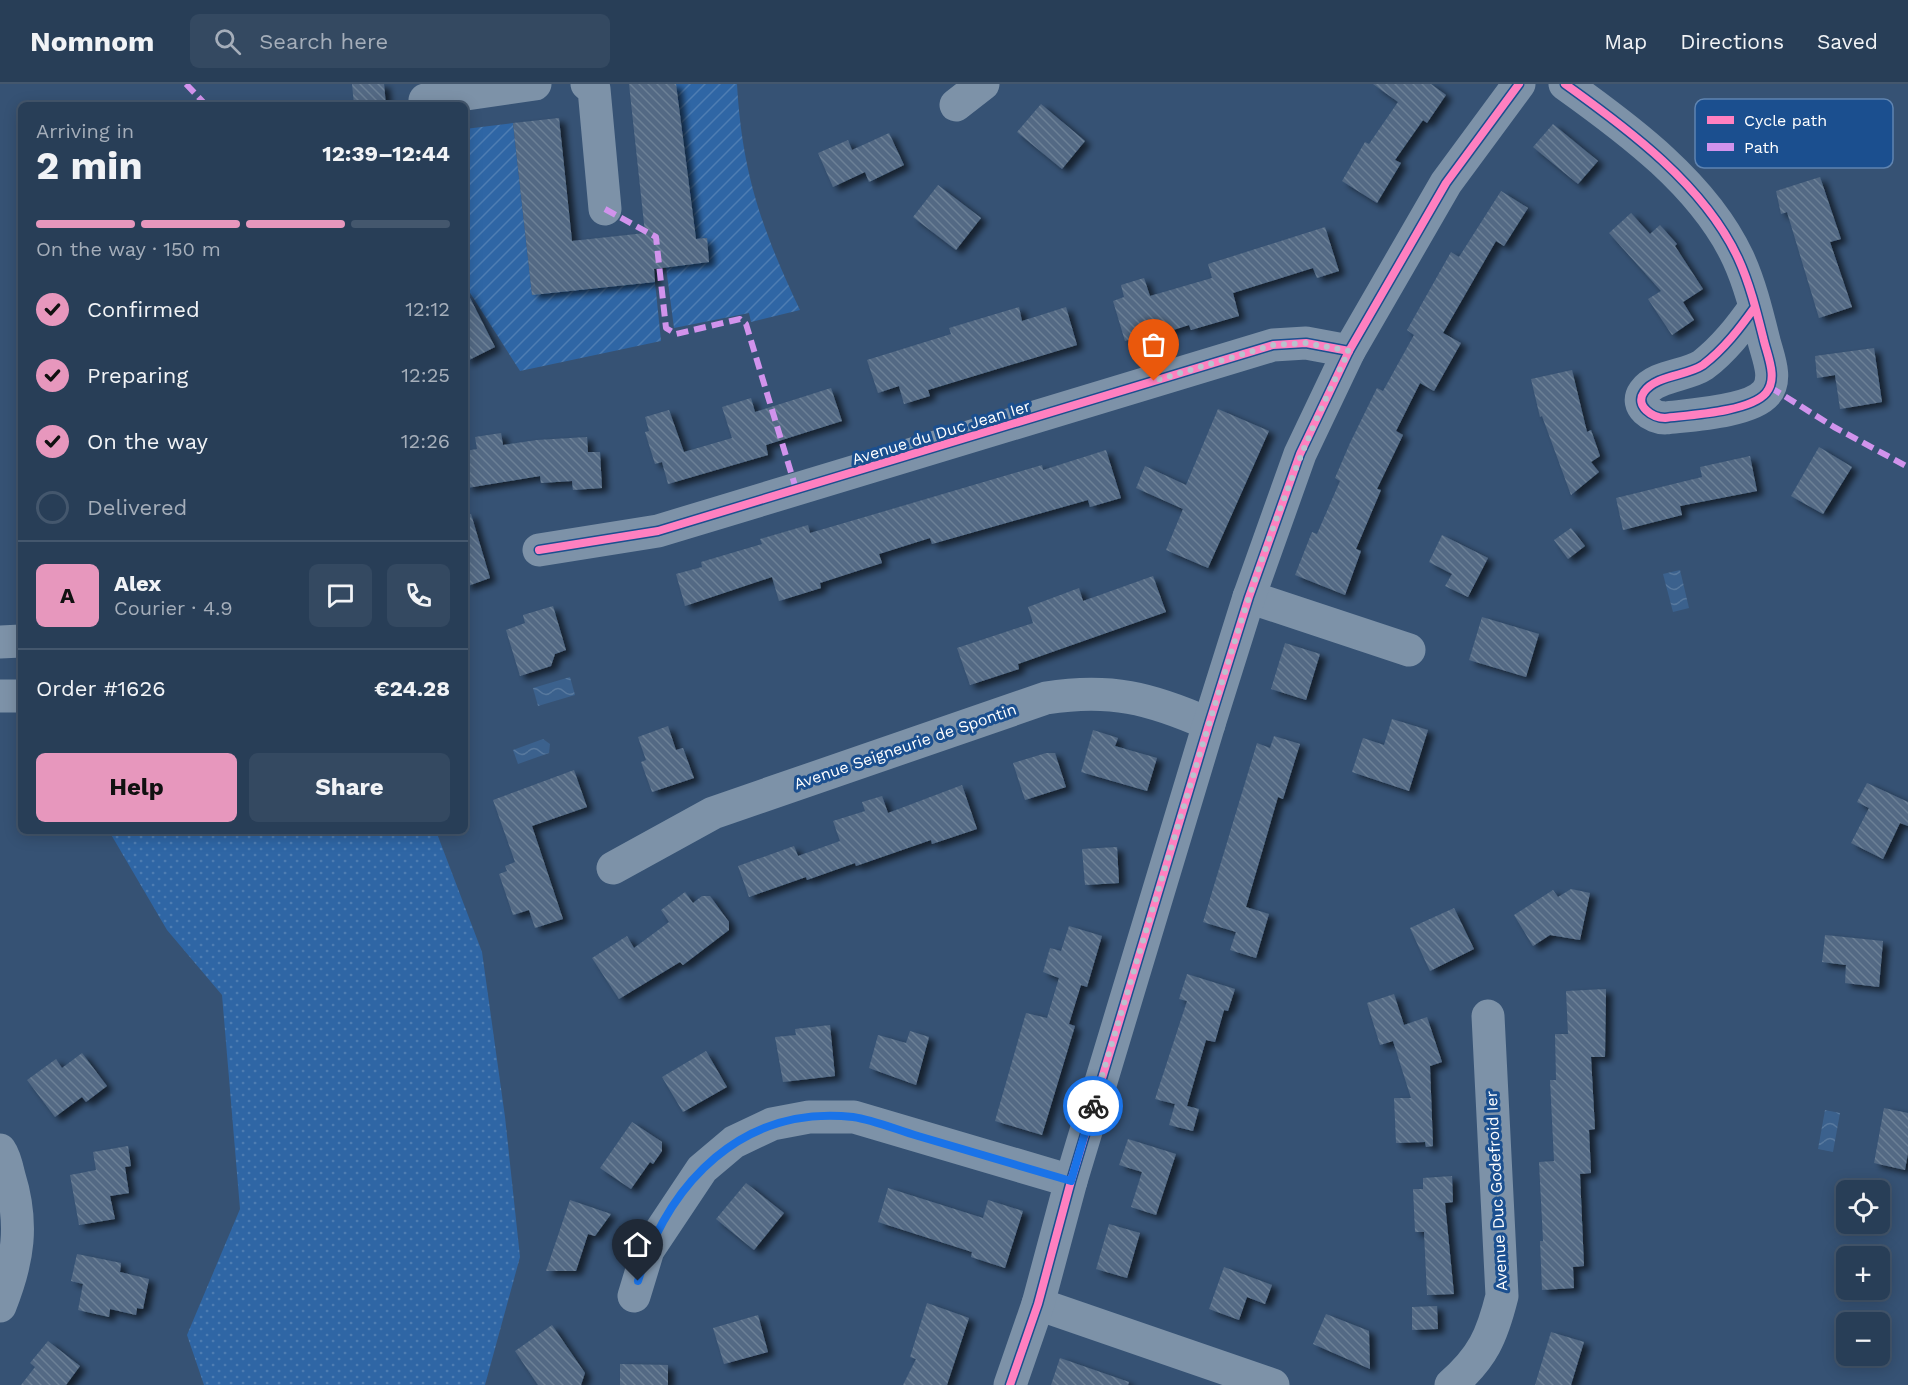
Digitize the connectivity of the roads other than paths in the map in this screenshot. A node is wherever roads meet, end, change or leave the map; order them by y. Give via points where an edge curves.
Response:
1 (535, 84) edge
2 (587, 84) edge
3 (983, 84) edge
4 (1519, 84) edge
5 (1565, 84) edge
6 (425, 96) edge
7 (956, 105) dead end
8 (605, 209) dead end
9 (1755, 307) dead end
10 (1349, 351) junction
11 (539, 550) dead end
12 (1249, 597) junction
13 (18, 641) edge
14 (0, 642) edge
15 (1409, 650) dead end
16 (0, 696) edge
17 (18, 696) edge
18 (1209, 724) junction
19 (613, 868) dead end
20 (1488, 1016) dead end
21 (0, 1150) edge
22 (1071, 1181) junction
23 (634, 1296) dead end
24 (1038, 1304) junction
25 (0, 1306) edge
26 (1010, 1385) edge
27 (1274, 1385) edge
28 (1451, 1385) edge

1 - 6 street
2 - 8 street via 594,89
3 - 7 street
4 - 10 street via 1446,183
5 - 9 street via 1647,150 1700,200 1738,257
10 - 11 street, Avenue du Duc Jean Ier via 1306,343 1273,345 658,531
10 - 12 street via 1300,454
12 - 15 street
12 - 18 street
13 - 14 street
16 - 17 street
18 - 19 street, Avenue Seigneurie de Spontin via 1112,693 1046,698 713,813
18 - 22 street
20 - 28 street, Avenue Duc Godefroid Ier via 1502,1296 1493,1330 1472,1366
21 - 25 street via 15,1195 20,1236
22 - 23 street via 854,1118 809,1117 772,1124 735,1142 702,1169 648,1250
22 - 24 street
24 - 26 street
24 - 27 street

